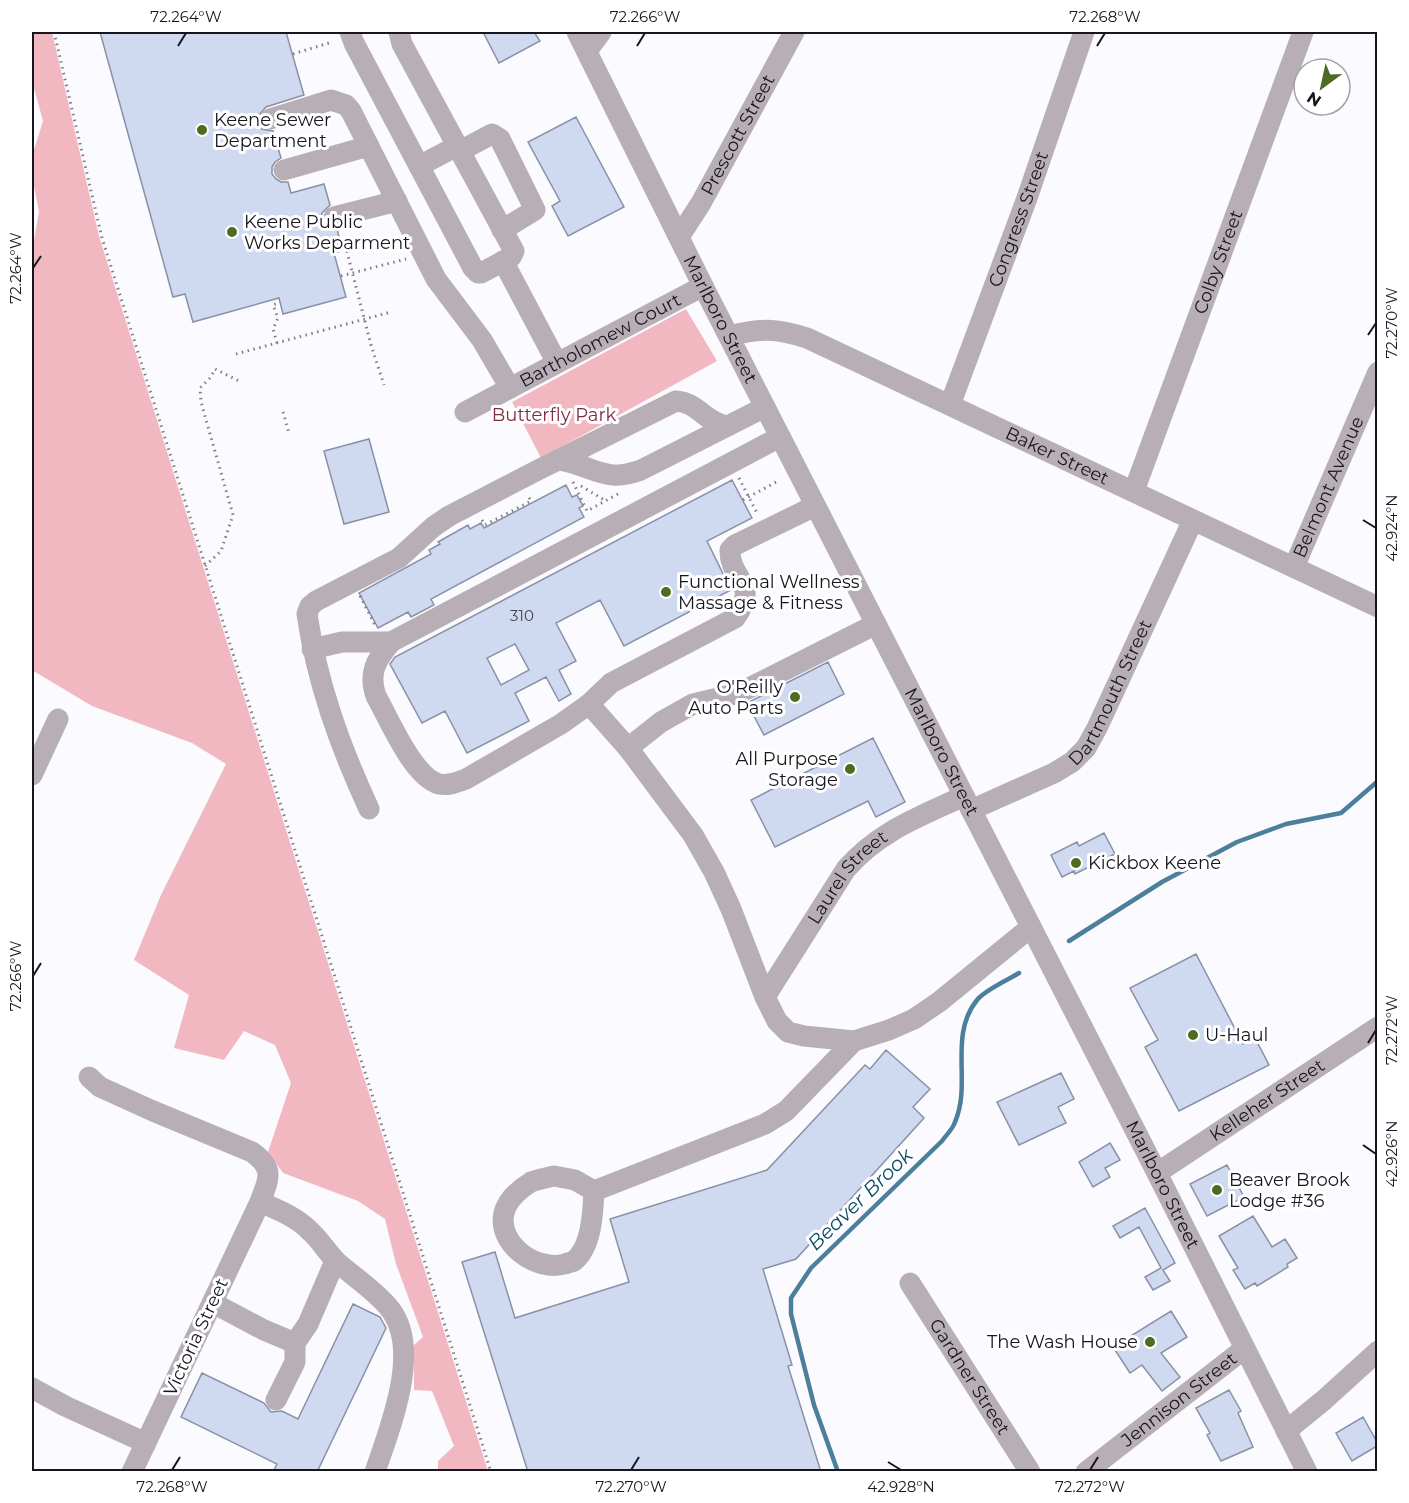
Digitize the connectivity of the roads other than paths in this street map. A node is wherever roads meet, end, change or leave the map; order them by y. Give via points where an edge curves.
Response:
1 (350, 32) edge
2 (399, 32) edge
3 (577, 32) edge
4 (601, 32) edge
5 (794, 32) edge
6 (1084, 32) edge
7 (1303, 32) edge
8 (587, 51) junction
9 (270, 119) dead end
10 (369, 146) junction
11 (458, 149) junction
12 (419, 166) junction
13 (284, 170) dead end
14 (397, 201) junction
15 (333, 217) dead end
16 (502, 230) junction
17 (679, 237) junction
18 (503, 261) junction
19 (703, 286) junction
20 (729, 336) junction
21 (557, 363) junction
22 (1377, 372) edge
23 (510, 388) junction
24 (950, 405) junction
25 (765, 407) junction
26 (465, 412) dead end
27 (726, 426) junction
28 (780, 437) junction
29 (558, 460) junction
30 (1134, 491) junction
31 (815, 506) junction
32 (1193, 520) junction
33 (1294, 567) junction
34 (1377, 607) edge
35 (876, 624) junction
36 (385, 637) junction
37 (312, 649) junction
38 (589, 704) junction
39 (58, 719) dead end
40 (628, 748) junction
41 (32, 775) edge
42 (968, 803) junction
43 (369, 809) dead end
44 (1031, 927) junction
45 (765, 997) junction
46 (1377, 1027) edge
47 (854, 1041) junction
48 (89, 1077) dead end
49 (1157, 1173) junction
50 (594, 1191) junction
51 (260, 1202) junction
52 (335, 1261) junction
53 (910, 1283) dead end
54 (213, 1302) junction
55 (295, 1343) junction
56 (1244, 1349) junction
57 (1377, 1351) edge
58 (32, 1388) edge
59 (276, 1400) dead end
60 (1286, 1431) junction
61 (146, 1443) junction
62 (132, 1472) edge
63 (375, 1472) edge
64 (1029, 1472) edge
65 (1086, 1472) edge
66 (1307, 1472) edge

1 - 12 street
2 - 11 street
3 - 8 street, Marlboro Street
4 - 8 street
5 - 17 street, Prescott Street
6 - 24 street, Congress Street
7 - 30 street, Colby Street
8 - 17 street, Marlboro Street
9 - 10 street via 322,102 340,102 351,111
10 - 13 street
10 - 14 street
11 - 12 street
11 - 16 street
11 - 16 street via 492,134 500,139 535,210
12 - 18 street via 475,271 482,273
14 - 15 street
14 - 23 street via 436,279 482,339
16 - 18 street via 514,251
17 - 19 street, Marlboro Street
18 - 21 street
19 - 20 street, Marlboro Street
19 - 21 street, Bartholomew Court
20 - 24 street, Baker Street via 780,330 807,338
20 - 25 street, Marlboro Street
21 - 23 street, Bartholomew Court
22 - 33 street, Belmont Avenue
23 - 26 street, Bartholomew Court
24 - 30 street, Baker Street
25 - 27 street
25 - 28 street, Marlboro Street
27 - 29 street via 626,475 613,476
27 - 29 street via 707,418 692,405 676,401
28 - 31 street, Marlboro Street
28 - 36 street
29 - 37 street via 449,516 399,558 316,600 307,614
30 - 32 street, Baker Street
31 - 35 street, Marlboro Street
31 - 38 street via 730,550 746,599 735,618 611,683
32 - 33 street, Baker Street
32 - 42 street, Dartmouth Street via 1086,748 1054,774
33 - 34 street, Baker Street
35 - 40 street via 739,693 693,704 661,722
35 - 42 street, Marlboro Street
36 - 37 street
36 - 38 street via 372,673 376,696 412,762 421,773 440,784 452,785 466,779
37 - 43 street via 337,735
38 - 40 street
39 - 41 street
40 - 45 street via 693,836 714,872
42 - 44 street, Marlboro Street
42 - 45 street, Laurel Street via 890,831 861,852 846,869
44 - 47 street via 914,1019
44 - 49 street, Marlboro Street
45 - 47 street via 777,1021 788,1032
46 - 49 street, Kelleher Street
47 - 50 street via 786,1111 765,1124
48 - 51 street, Victoria Street via 100,1087 252,1152 268,1168 269,1178
49 - 56 street, Marlboro Street
50 - 50 street via 591,1227 584,1248 573,1261 542,1265 526,1258 513,1244 504,1226 504,1212 515,1194 533,1181 554,1176 575,1180
51 - 52 street via 311,1231
51 - 54 street, Victoria Street
52 - 55 street via 308,1324
52 - 63 street via 389,1308 400,1327 404,1346 392,1423
53 - 64 street, Gardner Street
54 - 55 street
54 - 61 street, Victoria Street
55 - 59 street via 295,1362
56 - 60 street, Marlboro Street
56 - 65 street, Jennison Street
57 - 60 street
58 - 61 street
60 - 66 street, Marlboro Street
61 - 62 street, Victoria Street

